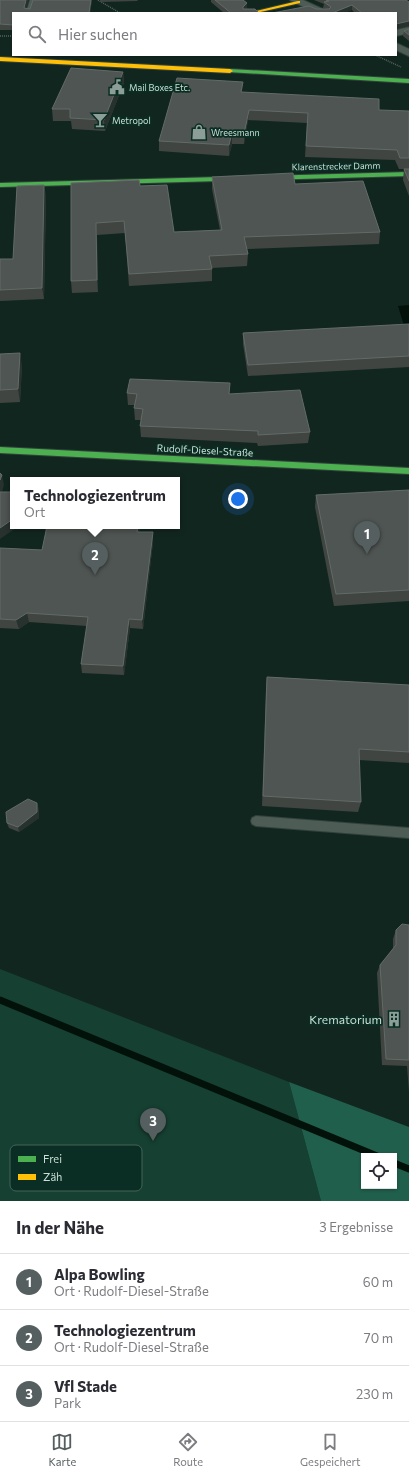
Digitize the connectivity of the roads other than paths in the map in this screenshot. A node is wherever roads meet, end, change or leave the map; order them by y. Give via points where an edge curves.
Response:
1 (32, 0) edge
2 (296, 1) edge
3 (28, 12) edge
4 (254, 12) edge
5 (322, 12) edge
6 (409, 30) edge
7 (397, 33) edge
8 (397, 47) edge
9 (409, 53) edge
10 (0, 59) edge
11 (409, 81) edge
12 (409, 174) edge
13 (0, 184) edge
14 (0, 450) edge
15 (409, 471) edge
16 (256, 821) dead end
17 (409, 833) edge

1 - 3 lane
2 - 4 street
2 - 5 street
6 - 7 street
8 - 9 street
10 - 11 street
12 - 13 street, Klarenstrecker Damm
14 - 15 street, Rudolf-Diesel-Straße
16 - 17 lane

